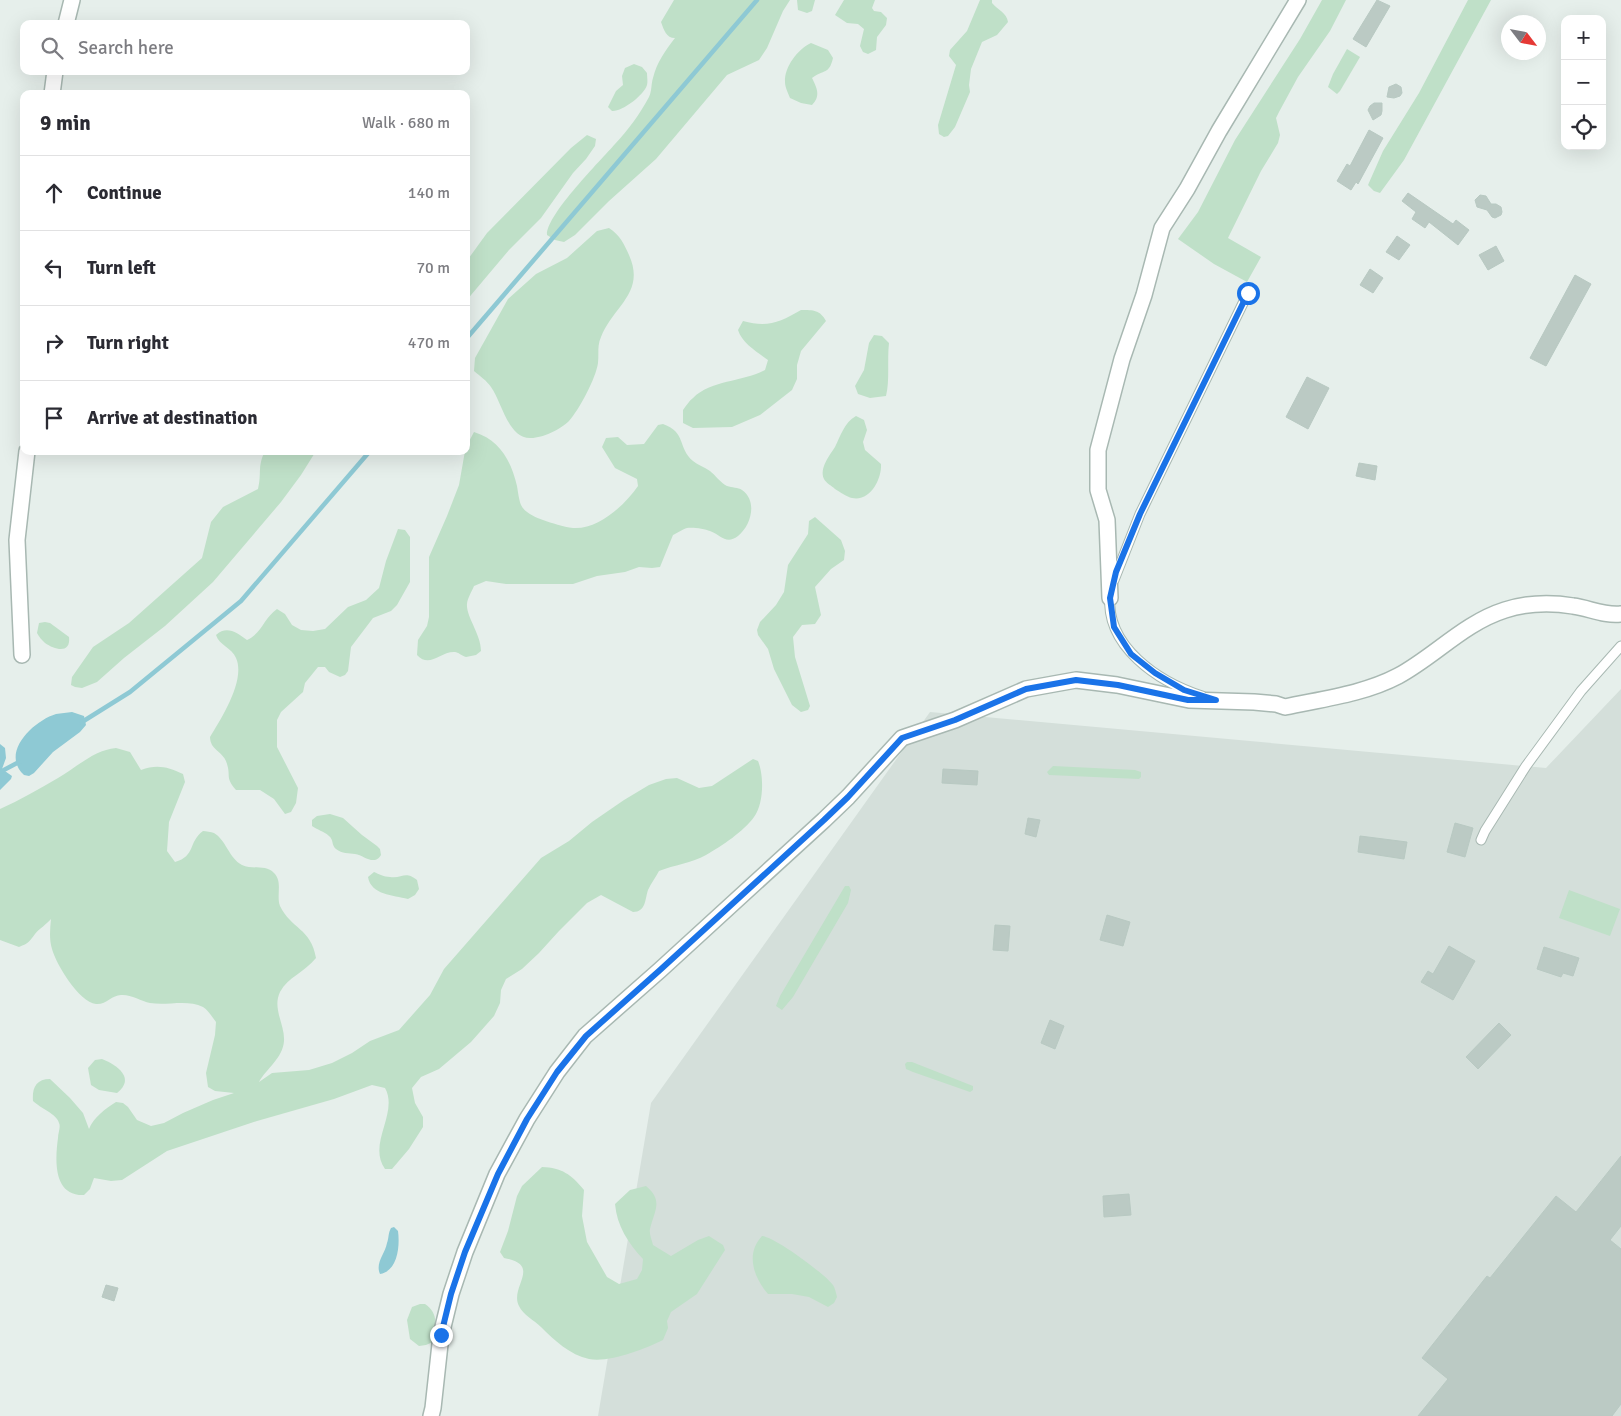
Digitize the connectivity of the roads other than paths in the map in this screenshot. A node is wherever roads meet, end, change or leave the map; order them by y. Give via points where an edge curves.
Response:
1 (72, 0) edge
2 (1298, 0) edge
3 (67, 20) edge
4 (54, 75) edge
5 (53, 90) edge
6 (1248, 293) dead end
7 (26, 455) edge
8 (1110, 598) junction
9 (1621, 614) edge
10 (1621, 646) edge
11 (22, 655) dead end
12 (1216, 700) junction
13 (1482, 840) dead end
14 (430, 1416) edge

1 - 3 street
2 - 8 street via 1162,228 1098,450 1098,490 1107,520
4 - 5 street
6 - 8 lane via 1140,514 1116,572
7 - 11 street via 17,540
8 - 12 lane via 1114,627 1131,654 1184,690
9 - 12 street via 1538,603 1479,620 1397,677 1358,691 1285,707
10 - 13 lane via 1581,691 1526,766
12 - 14 street via 1188,700 1076,680 1058,682 1026,689 955,720 902,738 824,820 586,1036 557,1072 498,1174 465,1252 441,1335 434,1408

